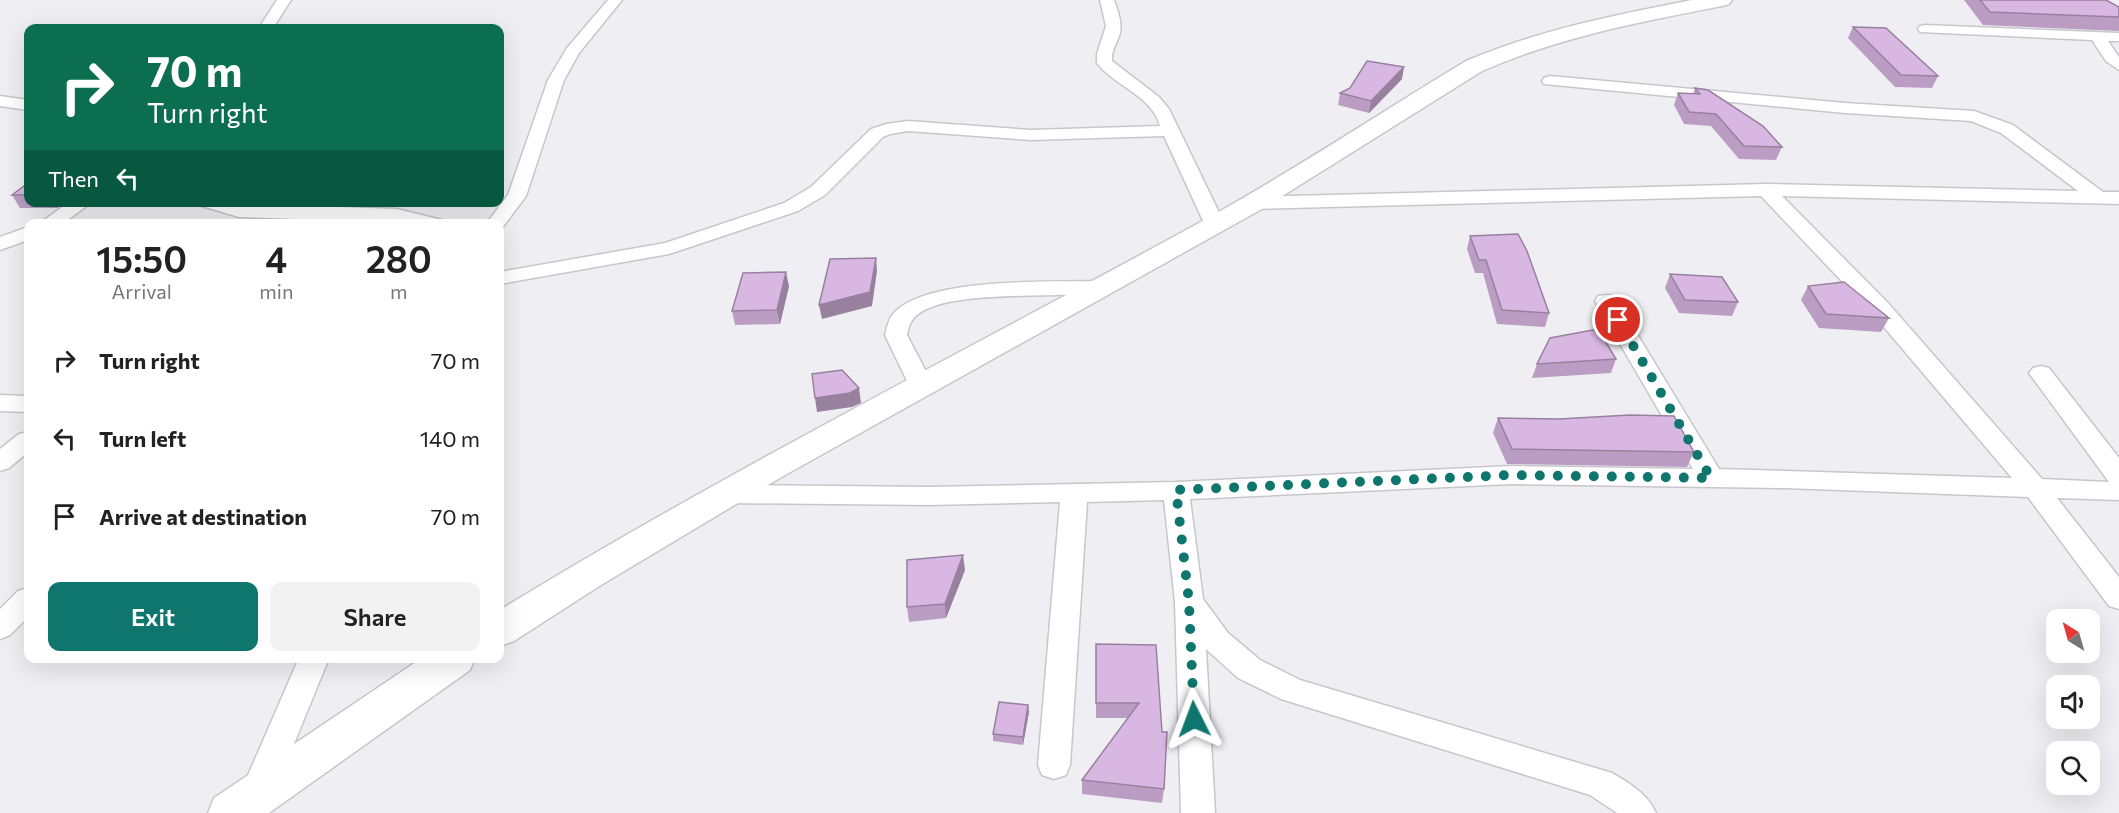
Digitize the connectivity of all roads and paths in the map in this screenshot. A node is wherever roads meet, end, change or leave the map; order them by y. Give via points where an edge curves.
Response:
1 (284, 0) edge
2 (615, 0) edge
3 (1107, 0) edge
4 (1722, 0) edge
5 (269, 24) edge
6 (1925, 29) dead end
7 (2097, 36) junction
8 (2119, 37) edge
9 (2119, 65) edge
10 (1550, 81) dead end
11 (0, 101) edge
12 (24, 104) edge
13 (1170, 131) junction
14 (1766, 190) junction
15 (2099, 198) junction
16 (2119, 198) edge
17 (1255, 202) junction
18 (75, 207) edge
19 (226, 207) edge
20 (56, 219) edge
21 (414, 219) edge
22 (499, 219) edge
23 (1215, 225) junction
24 (24, 234) edge
25 (0, 243) edge
26 (504, 277) edge
27 (1100, 287) junction
28 (1606, 301) dead end
29 (2041, 373) dead end
30 (921, 385) junction
31 (0, 403) edge
32 (24, 404) edge
33 (24, 443) edge
34 (0, 462) edge
35 (2119, 476) edge
36 (1711, 478) junction
37 (2036, 489) junction
38 (1176, 490) junction
39 (2119, 491) edge
40 (1074, 493) junction
41 (725, 494) junction
42 (2119, 598) edge
43 (1189, 602) junction
44 (24, 603) edge
45 (0, 627) edge
46 (504, 627) edge
47 (312, 663) edge
48 (448, 663) edge
49 (1054, 765) dead end
50 (244, 803) edge
51 (1198, 813) edge
52 (1639, 813) edge

1 - 5 street
2 - 22 street via 572,51 556,80 517,196
3 - 13 street via 1113,31 1103,57 1105,63 1154,100 1168,118
4 - 17 main road via 1569,31 1503,52 1429,92
6 - 7 street
7 - 8 street
7 - 9 street
10 - 15 street via 1974,116 2007,129
11 - 12 street
13 - 23 street
13 - 26 street via 1031,135 895,127 877,134 818,192 791,207 669,248
14 - 15 street
14 - 17 street
14 - 37 street via 1880,308
15 - 16 street
17 - 23 main road
18 - 20 street
19 - 21 street via 239,211 398,215
23 - 27 main road
24 - 25 street
27 - 30 main road
27 - 30 street via 954,294 926,302 902,318 896,335
28 - 36 street
29 - 35 street
30 - 41 main road
31 - 32 street
33 - 34 street
36 - 37 street
36 - 38 street via 1511,475
37 - 39 street
37 - 42 street
38 - 40 street
38 - 43 street
40 - 41 street
40 - 49 street
41 - 46 main road via 558,591
43 - 51 street
43 - 52 street via 1216,641 1249,669 1292,690 1600,783 1628,800
44 - 45 street
47 - 50 street
48 - 50 main road

